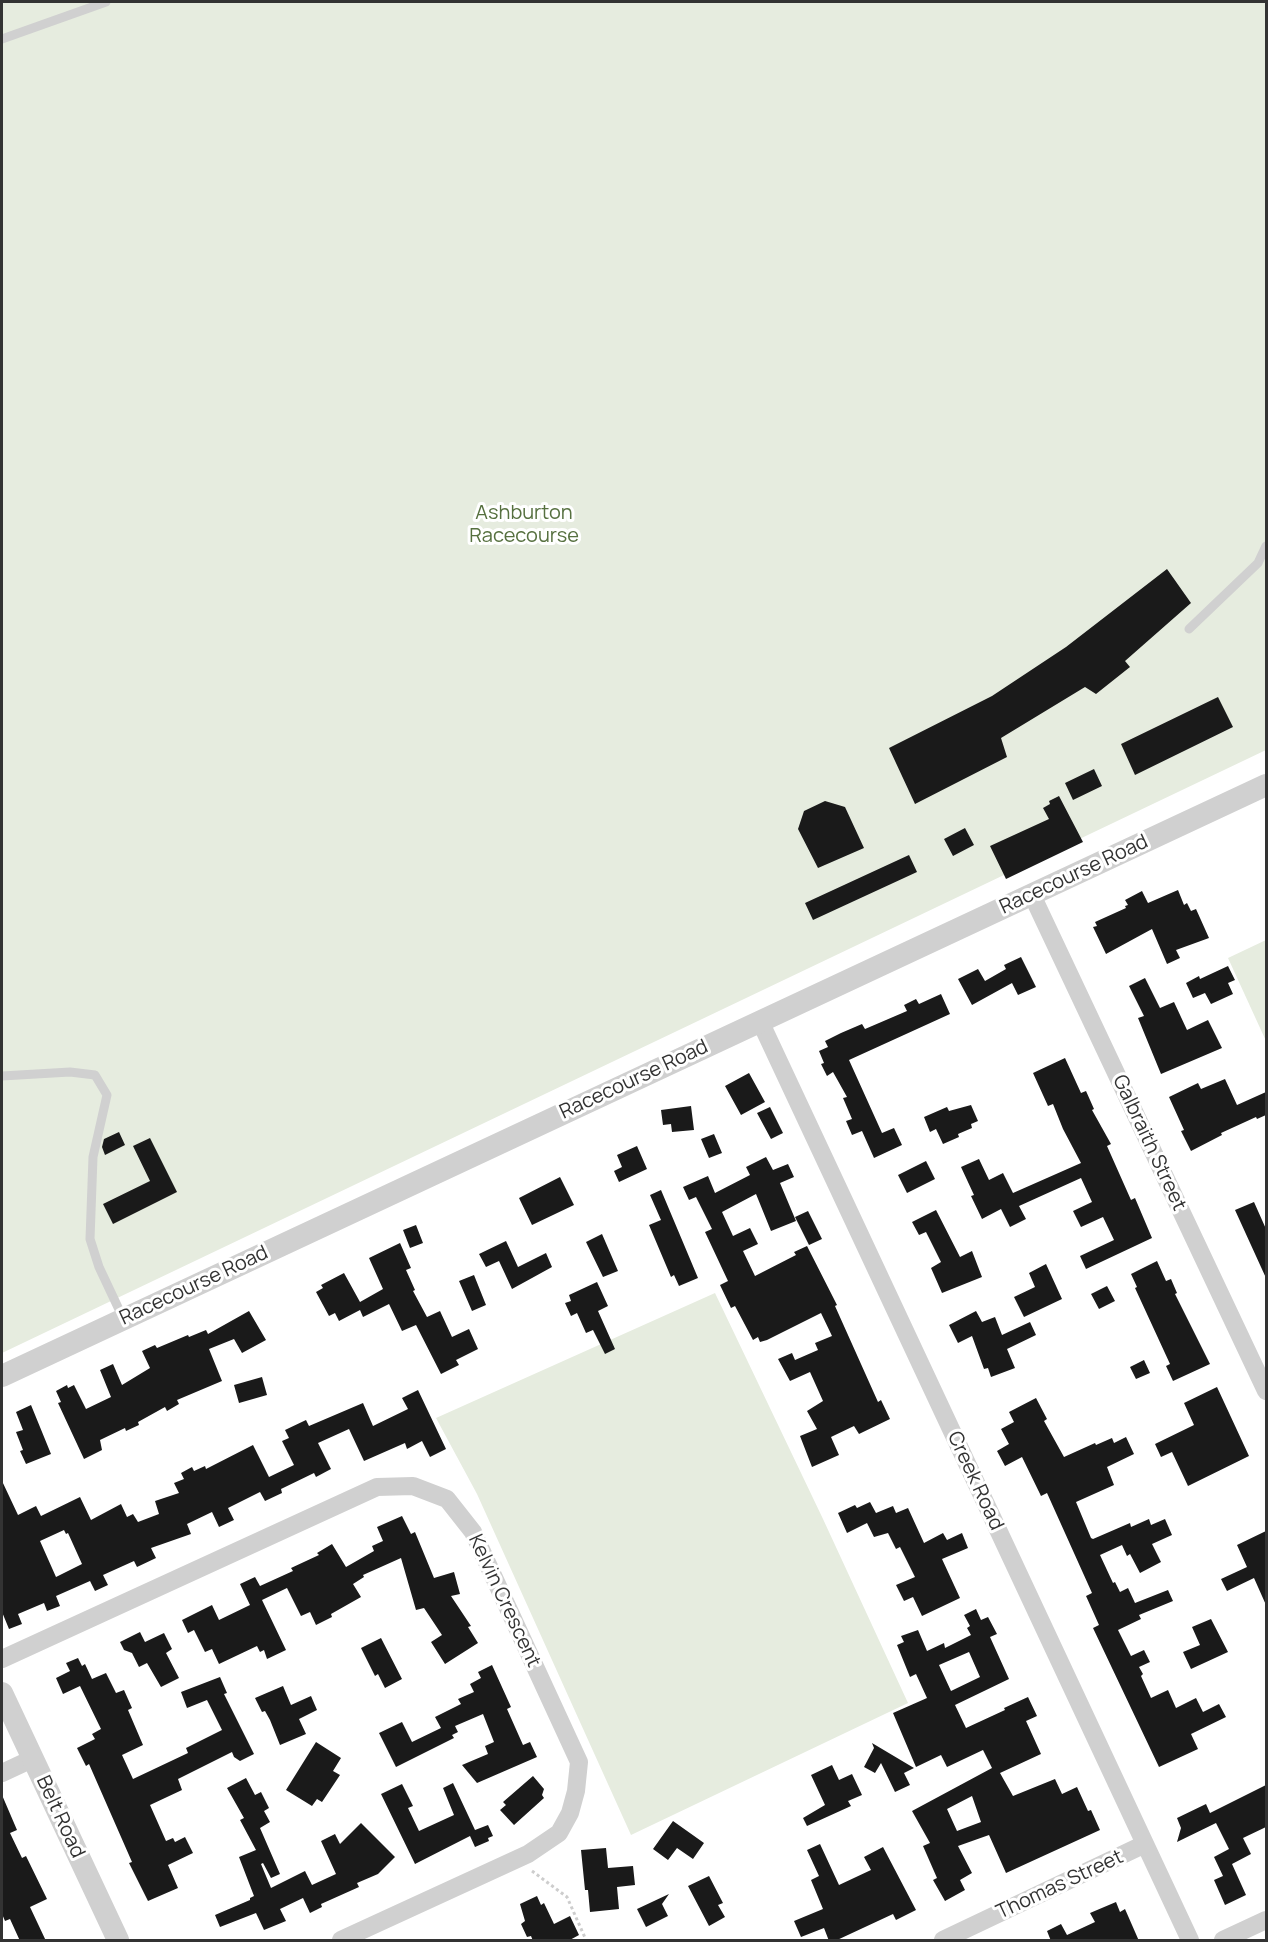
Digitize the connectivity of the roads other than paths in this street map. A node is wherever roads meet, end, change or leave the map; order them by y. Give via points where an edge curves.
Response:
1 (106, 2) edge
2 (2, 39) edge
3 (1266, 546) edge
4 (1189, 629) dead end
5 (1266, 784) edge
6 (1032, 895) junction
7 (760, 1021) junction
8 (2, 1076) edge
9 (123, 1319) junction
10 (2, 1376) edge
11 (1266, 1391) edge
12 (2, 1659) edge
13 (2, 1693) edge
14 (32, 1759) junction
15 (2, 1773) edge
16 (1145, 1844) junction
17 (1266, 1920) edge
18 (118, 1941) edge
19 (341, 1941) edge
20 (943, 1941) edge
21 (1190, 1941) edge
22 (1223, 1941) edge

1 - 2 lane
3 - 4 lane via 1257,563
5 - 6 street, Racecourse Road
6 - 7 street, Racecourse Road
6 - 11 street, Galbraith Street
7 - 9 street, Racecourse Road
7 - 16 street, Creek Road
8 - 9 lane via 70,1072 95,1076 107,1095 93,1157 90,1239
9 - 10 street, Racecourse Road
12 - 19 street, Kelvin Crescent via 377,1487 413,1486 447,1499 473,1532 579,1762 576,1791 559,1833 528,1854
13 - 14 street, Belt Road
14 - 15 street
14 - 18 street, Belt Road
16 - 20 street, Thomas Street
16 - 21 street, Creek Road
17 - 22 street

